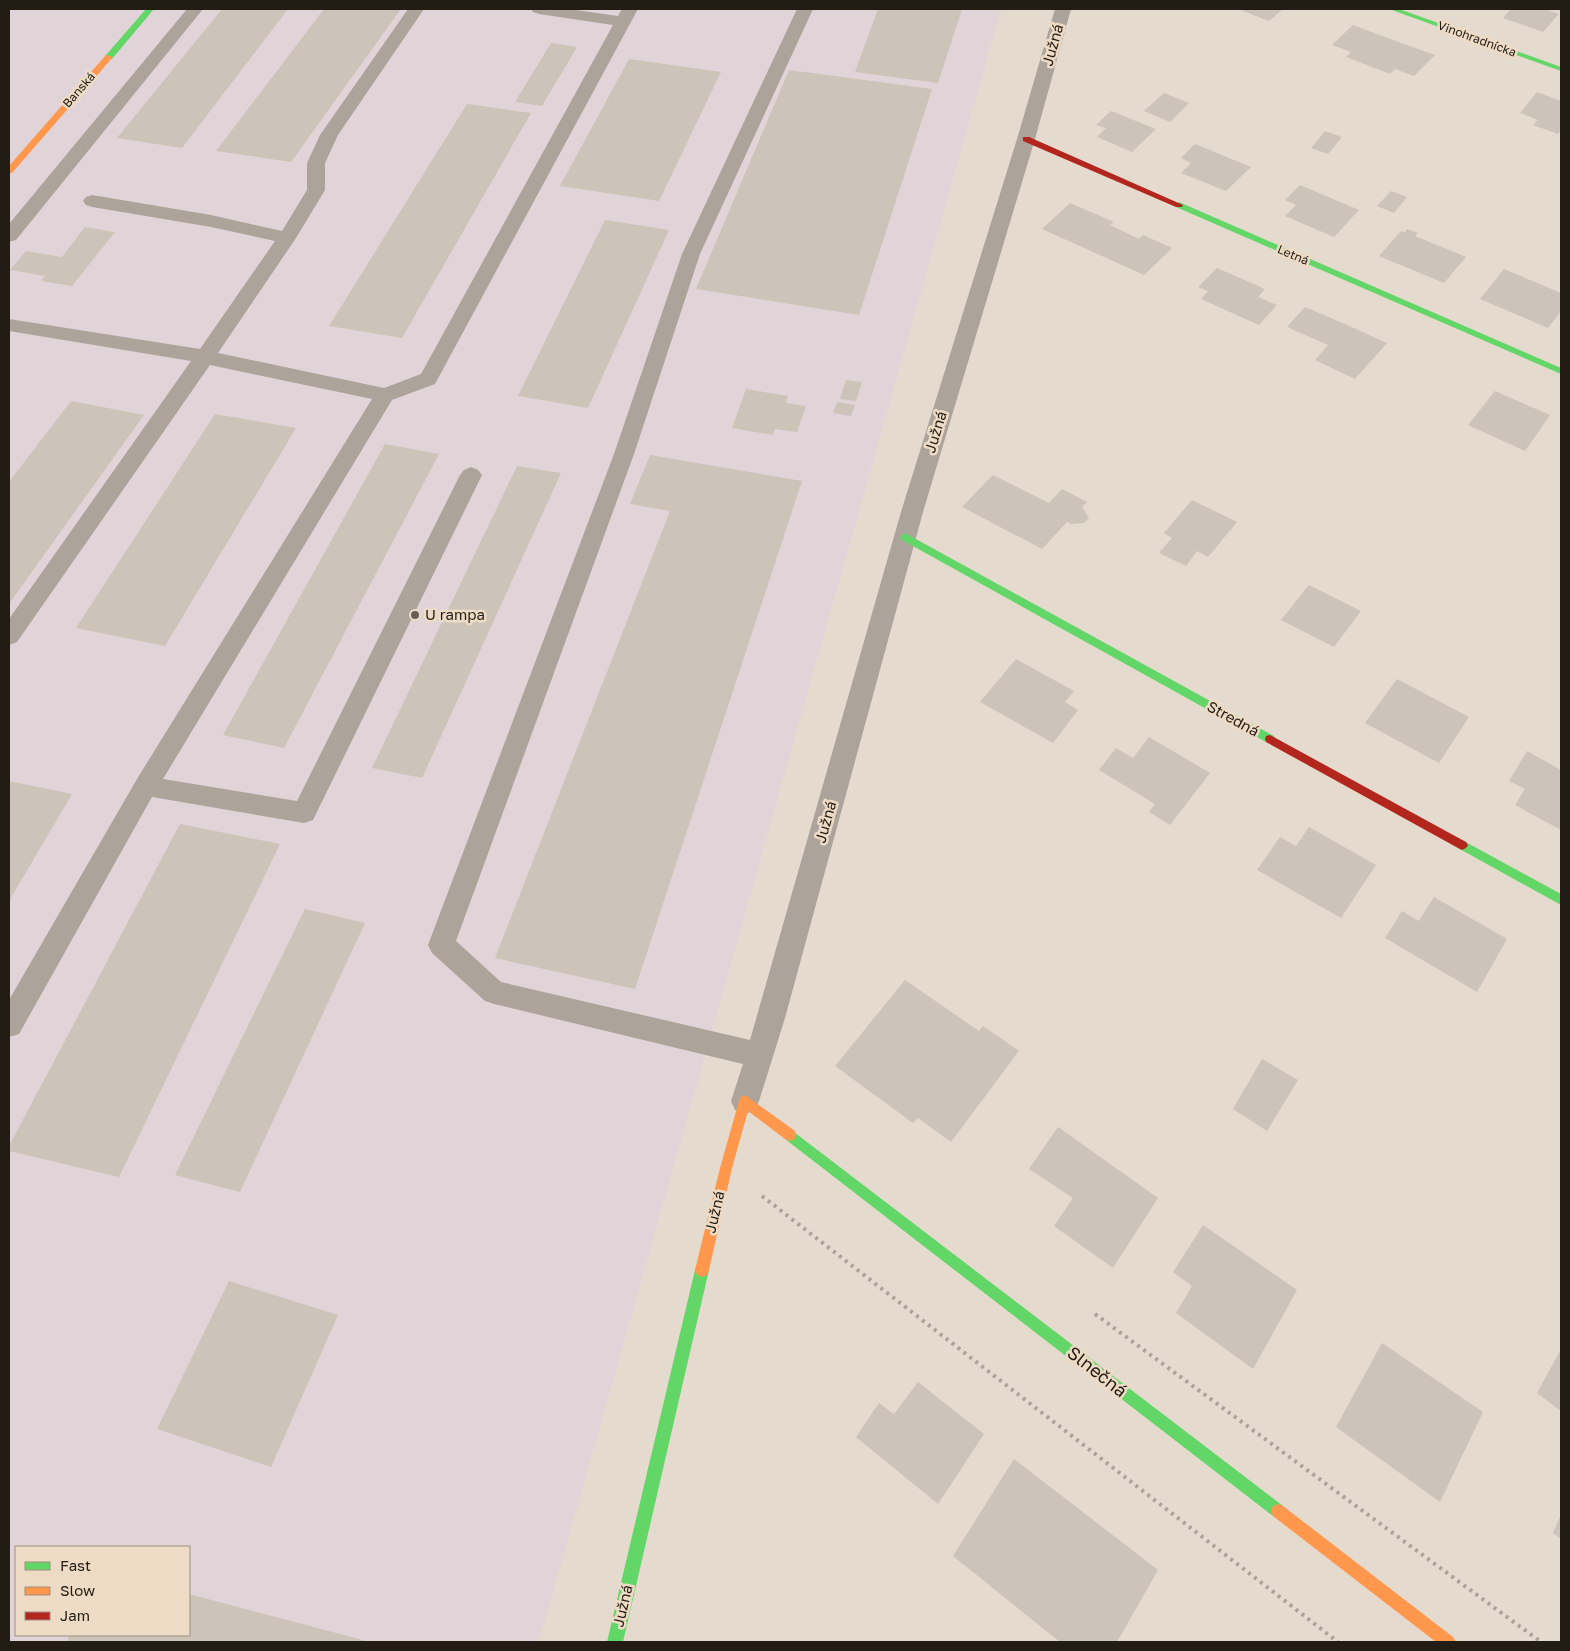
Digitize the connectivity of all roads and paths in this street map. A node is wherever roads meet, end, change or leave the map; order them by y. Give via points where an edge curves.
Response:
1 (150, 9) edge
2 (195, 9) edge
3 (416, 9) edge
4 (539, 9) edge
5 (805, 9) edge
6 (1063, 9) edge
7 (1393, 9) edge
8 (627, 15) edge
9 (1561, 68) edge
10 (1026, 139) junction
11 (9, 171) edge
12 (92, 201) dead end
13 (9, 236) edge
14 (287, 238) junction
15 (9, 325) edge
16 (206, 357) junction
17 (1561, 371) edge
18 (385, 395) junction
19 (471, 475) dead end
20 (905, 537) junction
21 (9, 636) edge
22 (146, 786) junction
23 (1561, 900) edge
24 (9, 1025) edge
25 (759, 1055) junction
26 (745, 1101) junction
27 (726, 1168) junction
28 (1094, 1313) dead end
29 (615, 1642) edge
30 (1338, 1642) edge
31 (1448, 1642) edge
32 (1541, 1642) edge

1 - 11 street, Banská
2 - 13 lane
3 - 14 lane via 329,135 316,162 316,190
4 - 8 lane
5 - 25 lane via 691,254 624,454 441,945 494,992
6 - 10 lane, Južná
7 - 9 street, Vinohradnícka
8 - 18 lane via 428,379
10 - 17 street, Letná
10 - 20 lane, Južná
12 - 14 lane via 211,221
14 - 16 lane
15 - 16 lane
16 - 18 lane
16 - 21 lane
18 - 22 lane
19 - 22 lane via 304,813
20 - 23 street, Stredná
20 - 25 lane, Južná
22 - 24 lane
25 - 26 lane, Južná
26 - 27 street, Južná
26 - 31 street, Slnečná
27 - 29 street, Južná
27 - 30 path
28 - 32 path

